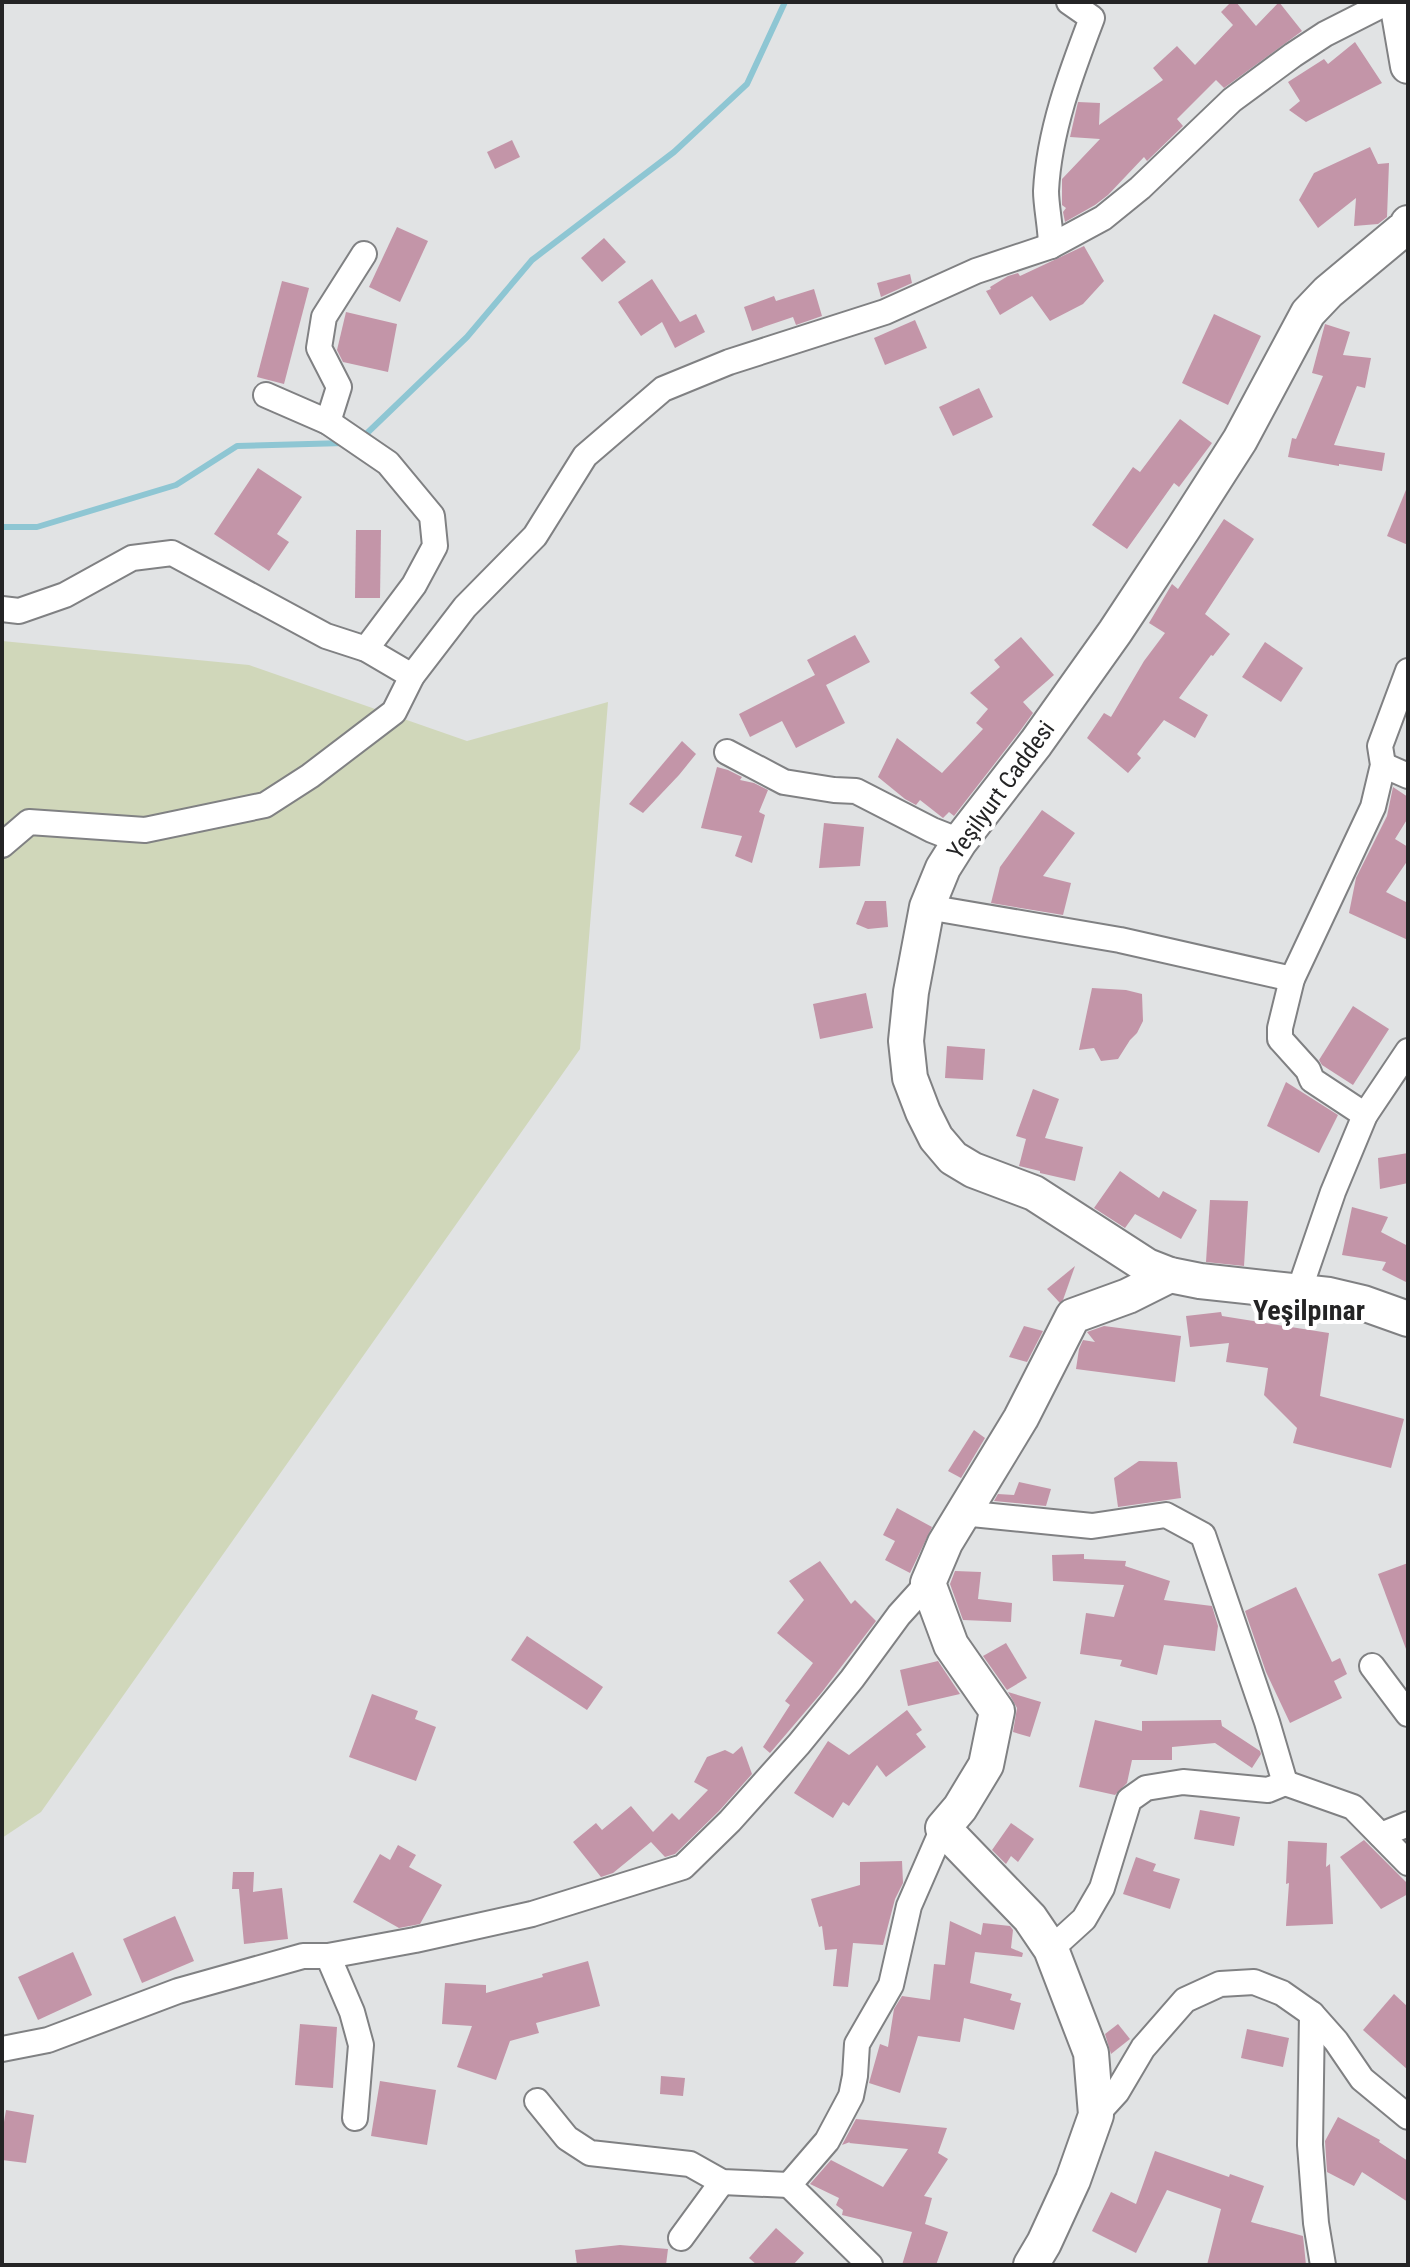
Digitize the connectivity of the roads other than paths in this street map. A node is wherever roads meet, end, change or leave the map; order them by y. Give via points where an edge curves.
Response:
1 (1069, 2) edge
2 (1096, 10) edge
3 (1398, 13) edge
4 (1408, 66) edge
5 (1408, 223) edge
6 (1051, 246) junction
7 (364, 254) dead end
8 (266, 395) dead end
9 (328, 422) junction
10 (2, 609) edge
11 (366, 649) junction
12 (1408, 671) edge
13 (412, 676) junction
14 (727, 752) dead end
15 (1383, 765) junction
16 (1408, 776) edge
17 (960, 841) junction
18 (2, 845) edge
19 (927, 907) junction
20 (1292, 979) junction
21 (1408, 1051) edge
22 (1365, 1115) junction
23 (1170, 1275) junction
24 (1299, 1291) junction
25 (1408, 1319) edge
26 (962, 1513) junction
27 (928, 1583) junction
28 (1372, 1666) dead end
29 (1408, 1714) edge
30 (1285, 1783) junction
31 (1408, 1824) edge
32 (943, 1828) junction
33 (1381, 1835) junction
34 (1408, 1863) edge
35 (1051, 1949) junction
36 (328, 1956) junction
37 (1312, 2014) junction
38 (2, 2049) edge
39 (537, 2101) dead end
40 (1096, 2115) junction
41 (1408, 2117) edge
42 (355, 2118) dead end
43 (722, 2182) junction
44 (789, 2185) junction
45 (681, 2238) dead end
46 (870, 2265) edge
47 (1031, 2265) edge
48 (1323, 2265) edge

1 - 2 street
2 - 6 street via 1066,85 1054,141 1046,194
3 - 4 main road
3 - 6 street via 1325,34 1293,55 1232,100 1103,218
5 - 17 main road, Yeşilyurt Caddesi via 1308,313 1240,440 1141,593
6 - 13 street via 976,271 885,312 663,389 585,456 535,536 465,607
7 - 9 street via 324,317 319,348 339,387
8 - 9 street
9 - 11 street via 388,463 432,516 435,546 414,585
10 - 11 street via 19,611 65,595 132,558 172,553 326,636
11 - 13 street
12 - 15 street via 1380,746
13 - 18 street via 394,712 265,805 145,830 29,822
14 - 17 street via 784,782 856,791
15 - 16 street
15 - 20 street via 1373,807
17 - 19 main road, Yeşilyurt Caddesi
19 - 20 street via 1120,940
19 - 23 main road, Yeşilyurt Caddesi via 906,1041 910,1078 936,1138 953,1158 973,1170 1034,1193 1147,1266
20 - 22 street via 1280,1039 1312,1080
21 - 22 street
22 - 24 street
23 - 24 main road, Yeşilyurt Caddesi
23 - 26 main road via 1073,1316 1021,1418
24 - 25 main road, Yeşilyurt Caddesi via 1363,1303
26 - 27 main road
26 - 30 street via 1092,1526 1166,1515 1203,1535
27 - 32 main road via 951,1645 997,1711 986,1765
27 - 36 street via 799,1744 683,1867 532,1914
28 - 29 street
30 - 33 street via 1353,1807
30 - 35 street via 1268,1790 1183,1782 1146,1788 1129,1800 1102,1888 1084,1919
31 - 33 street
32 - 35 main road via 1030,1918
32 - 44 street via 909,1906 891,1985 857,2044 851,2096 827,2141
33 - 34 street
35 - 40 main road via 1091,2053
36 - 38 street via 303,1956 178,1991 48,2040
36 - 42 street via 361,2045
37 - 40 street via 1254,1982 1220,1984 1185,2000
37 - 41 street via 1362,2079
37 - 48 street via 1310,2145
39 - 43 street via 567,2138 590,2153 690,2164
40 - 47 main road via 1073,2180
43 - 44 street
43 - 45 street
44 - 46 street

